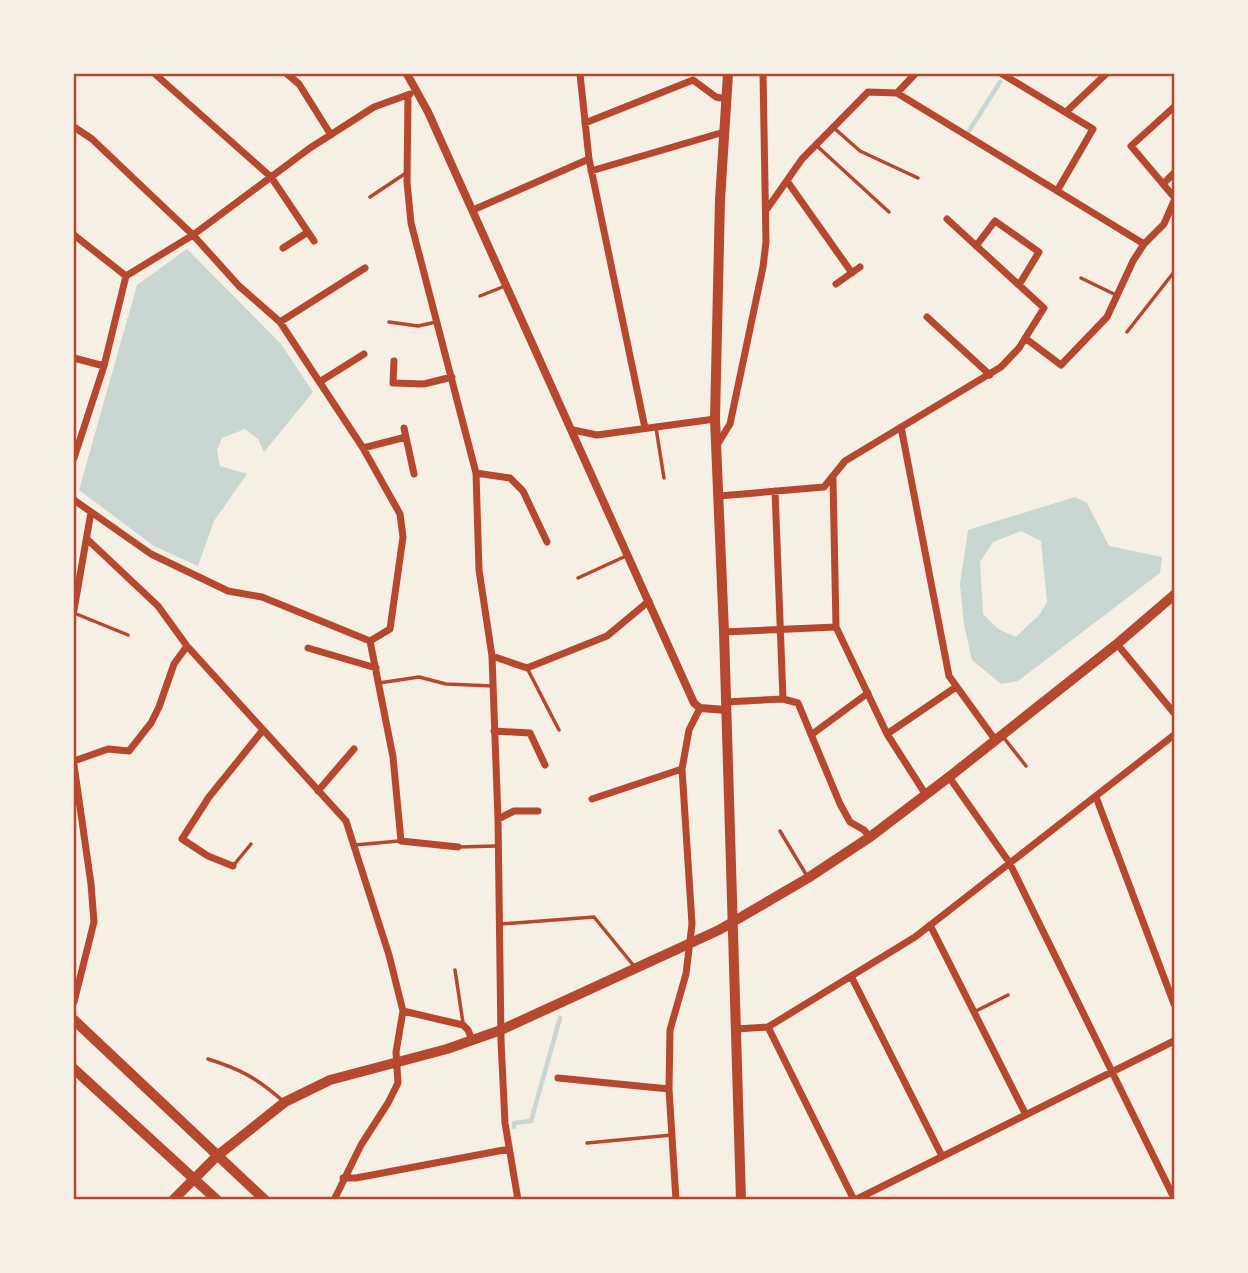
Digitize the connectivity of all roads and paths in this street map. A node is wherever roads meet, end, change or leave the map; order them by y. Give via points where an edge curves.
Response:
1 (155, 74) edge
2 (287, 74) edge
3 (407, 74) edge
4 (580, 74) edge
5 (728, 74) edge
6 (763, 74) edge
7 (915, 74) edge
8 (1002, 74) edge
9 (1106, 74) edge
10 (897, 93) junction
11 (412, 94) junction
12 (726, 99) junction
13 (1174, 107) edge
14 (1066, 112) junction
15 (585, 123) junction
16 (74, 127) edge
17 (833, 127) junction
18 (724, 132) junction
19 (331, 135) junction
20 (816, 144) junction
21 (589, 159) junction
22 (591, 171) junction
23 (407, 172) junction
24 (1174, 173) edge
25 (271, 177) junction
26 (918, 178) dead end
27 (787, 181) junction
28 (1164, 183) junction
29 (1057, 191) junction
30 (370, 197) dead end
31 (1174, 199) edge
32 (767, 209) junction
33 (473, 210) junction
34 (889, 212) dead end
35 (947, 219) dead end
36 (308, 232) junction
37 (74, 235) edge
38 (192, 235) junction
39 (314, 241) dead end
40 (1144, 244) junction
41 (976, 246) junction
42 (283, 248) dead end
43 (860, 267) dead end
44 (365, 268) dead end
45 (1174, 272) edge
46 (852, 273) junction
47 (126, 276) junction
48 (1082, 278) dead end
49 (836, 284) dead end
50 (507, 285) junction
51 (1019, 285) junction
52 (480, 296) dead end
53 (1118, 296) junction
54 (927, 317) dead end
55 (280, 322) junction
56 (389, 322) dead end
57 (438, 322) junction
58 (1127, 332) dead end
59 (1025, 338) junction
60 (364, 354) dead end
61 (74, 358) edge
62 (394, 361) dead end
63 (104, 366) junction
64 (990, 375) junction
65 (453, 377) junction
66 (321, 380) junction
67 (715, 419) junction
68 (656, 426) junction
69 (901, 426) junction
70 (404, 428) dead end
71 (645, 428) junction
72 (573, 430) junction
73 (406, 437) junction
74 (717, 445) junction
75 (363, 448) junction
76 (74, 457) edge
77 (476, 473) junction
78 (414, 474) dead end
79 (664, 478) dead end
80 (833, 479) junction
81 (775, 491) junction
82 (719, 496) junction
83 (74, 500) edge
84 (91, 512) junction
85 (87, 539) junction
86 (547, 542) dead end
87 (628, 555) junction
88 (578, 578) dead end
89 (1174, 595) edge
90 (649, 601) junction
91 (74, 611) edge
92 (836, 627) junction
93 (780, 630) junction
94 (724, 632) junction
95 (128, 635) dead end
96 (370, 641) junction
97 (1117, 644) junction
98 (187, 646) junction
99 (308, 648) dead end
100 (492, 656) junction
101 (376, 668) junction
102 (527, 668) junction
103 (379, 683) junction
104 (493, 686) junction
105 (956, 687) junction
106 (868, 693) junction
107 (783, 699) junction
108 (726, 706) junction
109 (700, 708) junction
110 (1174, 713) edge
111 (263, 730) junction
112 (559, 730) dead end
113 (494, 731) junction
114 (887, 734) junction
115 (811, 735) junction
116 (1174, 735) edge
117 (999, 739) junction
118 (354, 749) dead end
119 (74, 763) edge
120 (545, 765) dead end
121 (1026, 766) dead end
122 (682, 769) junction
123 (949, 777) junction
124 (318, 791) junction
125 (926, 795) junction
126 (1096, 797) junction
127 (592, 799) dead end
128 (77, 810) edge
129 (538, 811) dead end
130 (498, 819) junction
131 (780, 831) dead end
132 (870, 837) junction
133 (401, 841) junction
134 (251, 844) dead end
135 (353, 845) junction
136 (498, 846) junction
137 (458, 847) joint
138 (1009, 862) junction
139 (233, 866) joint
140 (808, 878) junction
141 (500, 924) junction
142 (731, 924) junction
143 (930, 925) junction
144 (692, 942) junction
145 (636, 968) junction
146 (455, 970) dead end
147 (851, 976) junction
148 (1008, 995) dead end
149 (74, 1002) edge
150 (1174, 1004) edge
151 (403, 1011) junction
152 (974, 1012) junction
153 (74, 1020) edge
154 (463, 1025) junction
155 (768, 1027) junction
156 (736, 1029) junction
157 (500, 1030) junction
158 (472, 1040) junction
159 (1174, 1041) edge
160 (208, 1059) dead end
161 (398, 1062) junction
162 (74, 1069) edge
163 (1113, 1072) junction
164 (558, 1078) dead end
165 (669, 1089) junction
166 (285, 1102) junction
167 (1026, 1115) junction
168 (672, 1135) junction
169 (587, 1143) dead end
170 (509, 1149) junction
171 (217, 1156) junction
172 (942, 1156) junction
173 (343, 1178) junction
174 (194, 1179) junction
175 (1174, 1198) edge
176 (173, 1199) edge
177 (217, 1199) edge
178 (265, 1199) edge
179 (334, 1199) edge
180 (518, 1199) edge
181 (676, 1199) edge
182 (741, 1199) edge
183 (855, 1199) edge

1 - 25 street
2 - 19 street via 299,84
3 - 11 street
4 - 15 street
5 - 12 main road
6 - 32 street
7 - 10 street
8 - 14 street
9 - 14 street
10 - 17 street via 868,92
10 - 29 street
11 - 19 street via 374,107
11 - 23 street
11 - 33 street via 428,112
12 - 15 street via 693,80
12 - 18 main road
13 - 28 street via 1131,146
14 - 29 street via 1093,129
15 - 21 street
16 - 38 street
17 - 20 street
17 - 26 lane via 860,151
18 - 22 street
18 - 67 main road
19 - 25 street
20 - 27 street
20 - 34 lane
21 - 22 street
21 - 33 street
22 - 71 street
23 - 30 lane
23 - 57 street via 411,223
24 - 28 street
25 - 36 street
25 - 38 street
27 - 32 street
27 - 46 street
28 - 31 street
29 - 40 street
31 - 40 street via 1164,224
32 - 74 street via 763,267 730,424
33 - 50 street
35 - 41 street
36 - 39 street
36 - 42 street
37 - 47 street
38 - 47 street
38 - 55 street
40 - 53 street
41 - 51 street
41 - 51 street via 995,221 1039,252
43 - 46 street
44 - 55 street
45 - 58 lane
46 - 49 street
47 - 63 street
48 - 53 lane
50 - 52 lane
50 - 72 street
51 - 59 street via 1044,308
53 - 59 street via 1107,317 1061,365
54 - 64 street
55 - 66 street
56 - 57 lane via 418,326
57 - 65 street
59 - 64 street
60 - 66 street
61 - 63 street
62 - 65 street via 393,383 424,384
63 - 76 street
64 - 69 street
65 - 77 street
66 - 75 street
67 - 68 street
67 - 74 main road
68 - 71 street
68 - 79 lane
69 - 80 street via 845,461
69 - 105 street via 949,676
70 - 73 street
71 - 72 street via 597,435
72 - 87 street
73 - 75 street
73 - 78 street
74 - 82 main road
75 - 96 street via 400,514 402,537 390,629
77 - 86 street via 510,478 523,491
77 - 100 street via 479,570
80 - 81 street via 824,486
80 - 92 street
81 - 82 street
81 - 93 street
82 - 94 main road
83 - 84 street
84 - 85 street
84 - 96 street via 152,554 228,591 262,597
85 - 91 street
85 - 98 street via 158,606
87 - 88 lane
87 - 90 street
89 - 97 main road
90 - 102 street via 607,636
90 - 109 street
91 - 95 lane
92 - 93 street
92 - 106 street
93 - 94 street
93 - 107 street
94 - 108 main road
96 - 101 street
97 - 110 street
97 - 117 main road
98 - 111 street
98 - 119 street via 174,664 151,723 134,747 129,751 108,749
99 - 101 street
100 - 102 street
100 - 104 street
101 - 103 street
102 - 112 lane
103 - 104 lane via 419,677 446,684
103 - 133 street via 393,757
104 - 113 street
105 - 114 street
105 - 117 street
106 - 114 street
106 - 115 street
107 - 108 street
107 - 115 street via 798,702
108 - 109 street
108 - 142 main road
109 - 122 street via 689,730
111 - 124 street
111 - 139 street via 209,797 183,839
113 - 120 street via 530,733
113 - 130 street
114 - 125 street
115 - 132 street via 850,822
116 - 126 street
117 - 121 lane
117 - 123 main road
118 - 124 street
119 - 128 street
122 - 127 street
122 - 144 street
123 - 125 main road
123 - 138 street
124 - 135 street via 346,821
125 - 132 main road
126 - 138 street
126 - 150 street
128 - 149 street via 94,922
129 - 130 street via 514,811
130 - 136 street
131 - 140 lane
132 - 140 main road
133 - 135 lane
133 - 137 street
134 - 139 lane
135 - 151 street
136 - 137 lane
136 - 141 street
138 - 143 street
138 - 163 street
140 - 142 main road
141 - 145 lane via 594,917
141 - 157 street
142 - 144 main road
142 - 156 main road
143 - 147 street
143 - 152 street
144 - 145 main road
144 - 165 street via 670,1030
145 - 157 main road
146 - 154 lane
147 - 155 street
147 - 172 street
148 - 152 lane
151 - 154 street
151 - 161 street
152 - 167 street
153 - 171 main road
154 - 158 street
155 - 156 street
155 - 183 street
156 - 182 main road
157 - 158 main road
157 - 170 street
158 - 161 main road
159 - 163 street
160 - 166 lane via 257,1078
161 - 166 main road via 331,1080
161 - 173 street via 398,1083
162 - 174 main road
163 - 167 street
163 - 175 street
164 - 165 street
165 - 168 street
166 - 171 main road
167 - 172 street
168 - 169 lane
168 - 181 street
170 - 173 street
170 - 180 street
171 - 174 main road
171 - 178 main road
172 - 183 street
173 - 179 street
174 - 176 main road
174 - 177 main road

